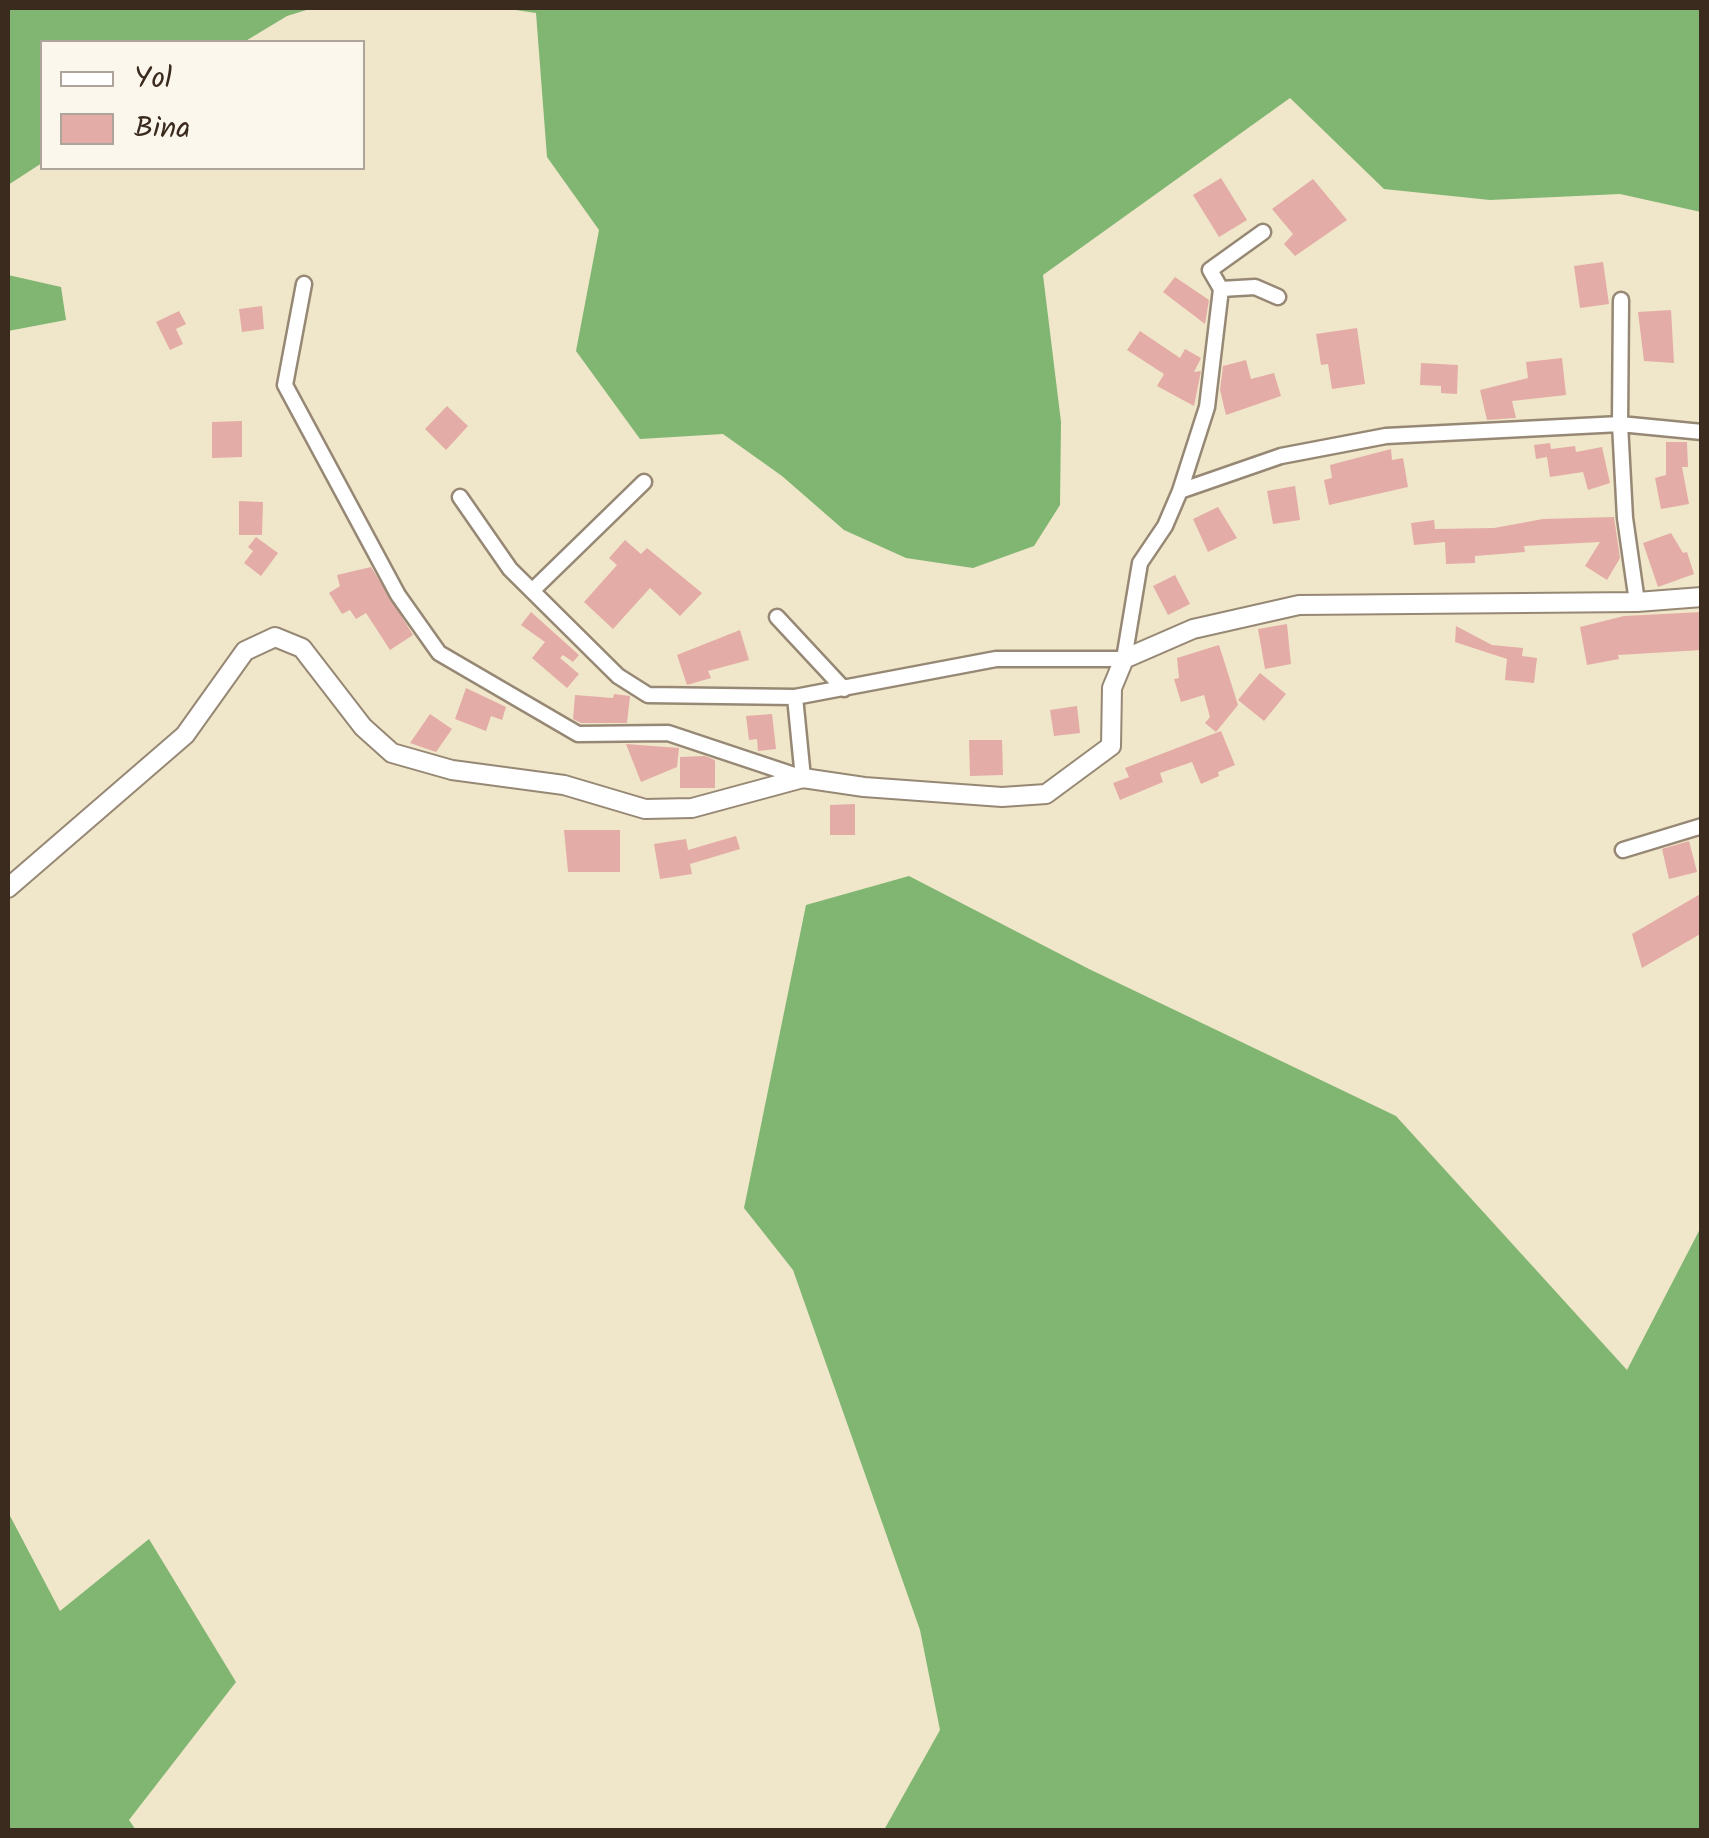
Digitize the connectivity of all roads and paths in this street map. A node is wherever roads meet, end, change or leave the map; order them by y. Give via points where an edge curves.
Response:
1 (1263, 232) dead end
2 (304, 284) dead end
3 (1221, 290) junction
4 (1278, 298) dead end
5 (1621, 300) dead end
6 (1620, 424) junction
7 (1702, 432) edge
8 (644, 482) dead end
9 (1180, 491) junction
10 (460, 498) dead end
11 (534, 589) junction
12 (1702, 596) edge
13 (1637, 602) junction
14 (777, 617) dead end
15 (1124, 659) junction
16 (846, 690) junction
17 (795, 697) junction
18 (803, 778) junction
19 (1702, 826) edge
20 (1623, 850) dead end
21 (8, 888) edge

1 - 3 street via 1210,270
2 - 18 street via 284,385 398,595 438,653 578,734 668,732
3 - 4 street via 1255,287
3 - 9 street via 1207,407
5 - 6 street
6 - 7 street
6 - 9 street via 1386,436 1281,456
6 - 13 street
8 - 11 street
9 - 15 street via 1140,563
10 - 11 street via 510,569
11 - 17 street via 618,676 648,694
12 - 13 street
13 - 15 street via 1299,604 1193,629
14 - 16 street
15 - 16 street via 996,659
15 - 18 street via 1112,688 1111,746 1046,794 1002,797
16 - 17 street
17 - 18 street
18 - 21 street via 692,808 645,808 564,785 452,770 392,753 363,727 302,648 275,637 245,651 185,735
19 - 20 street

